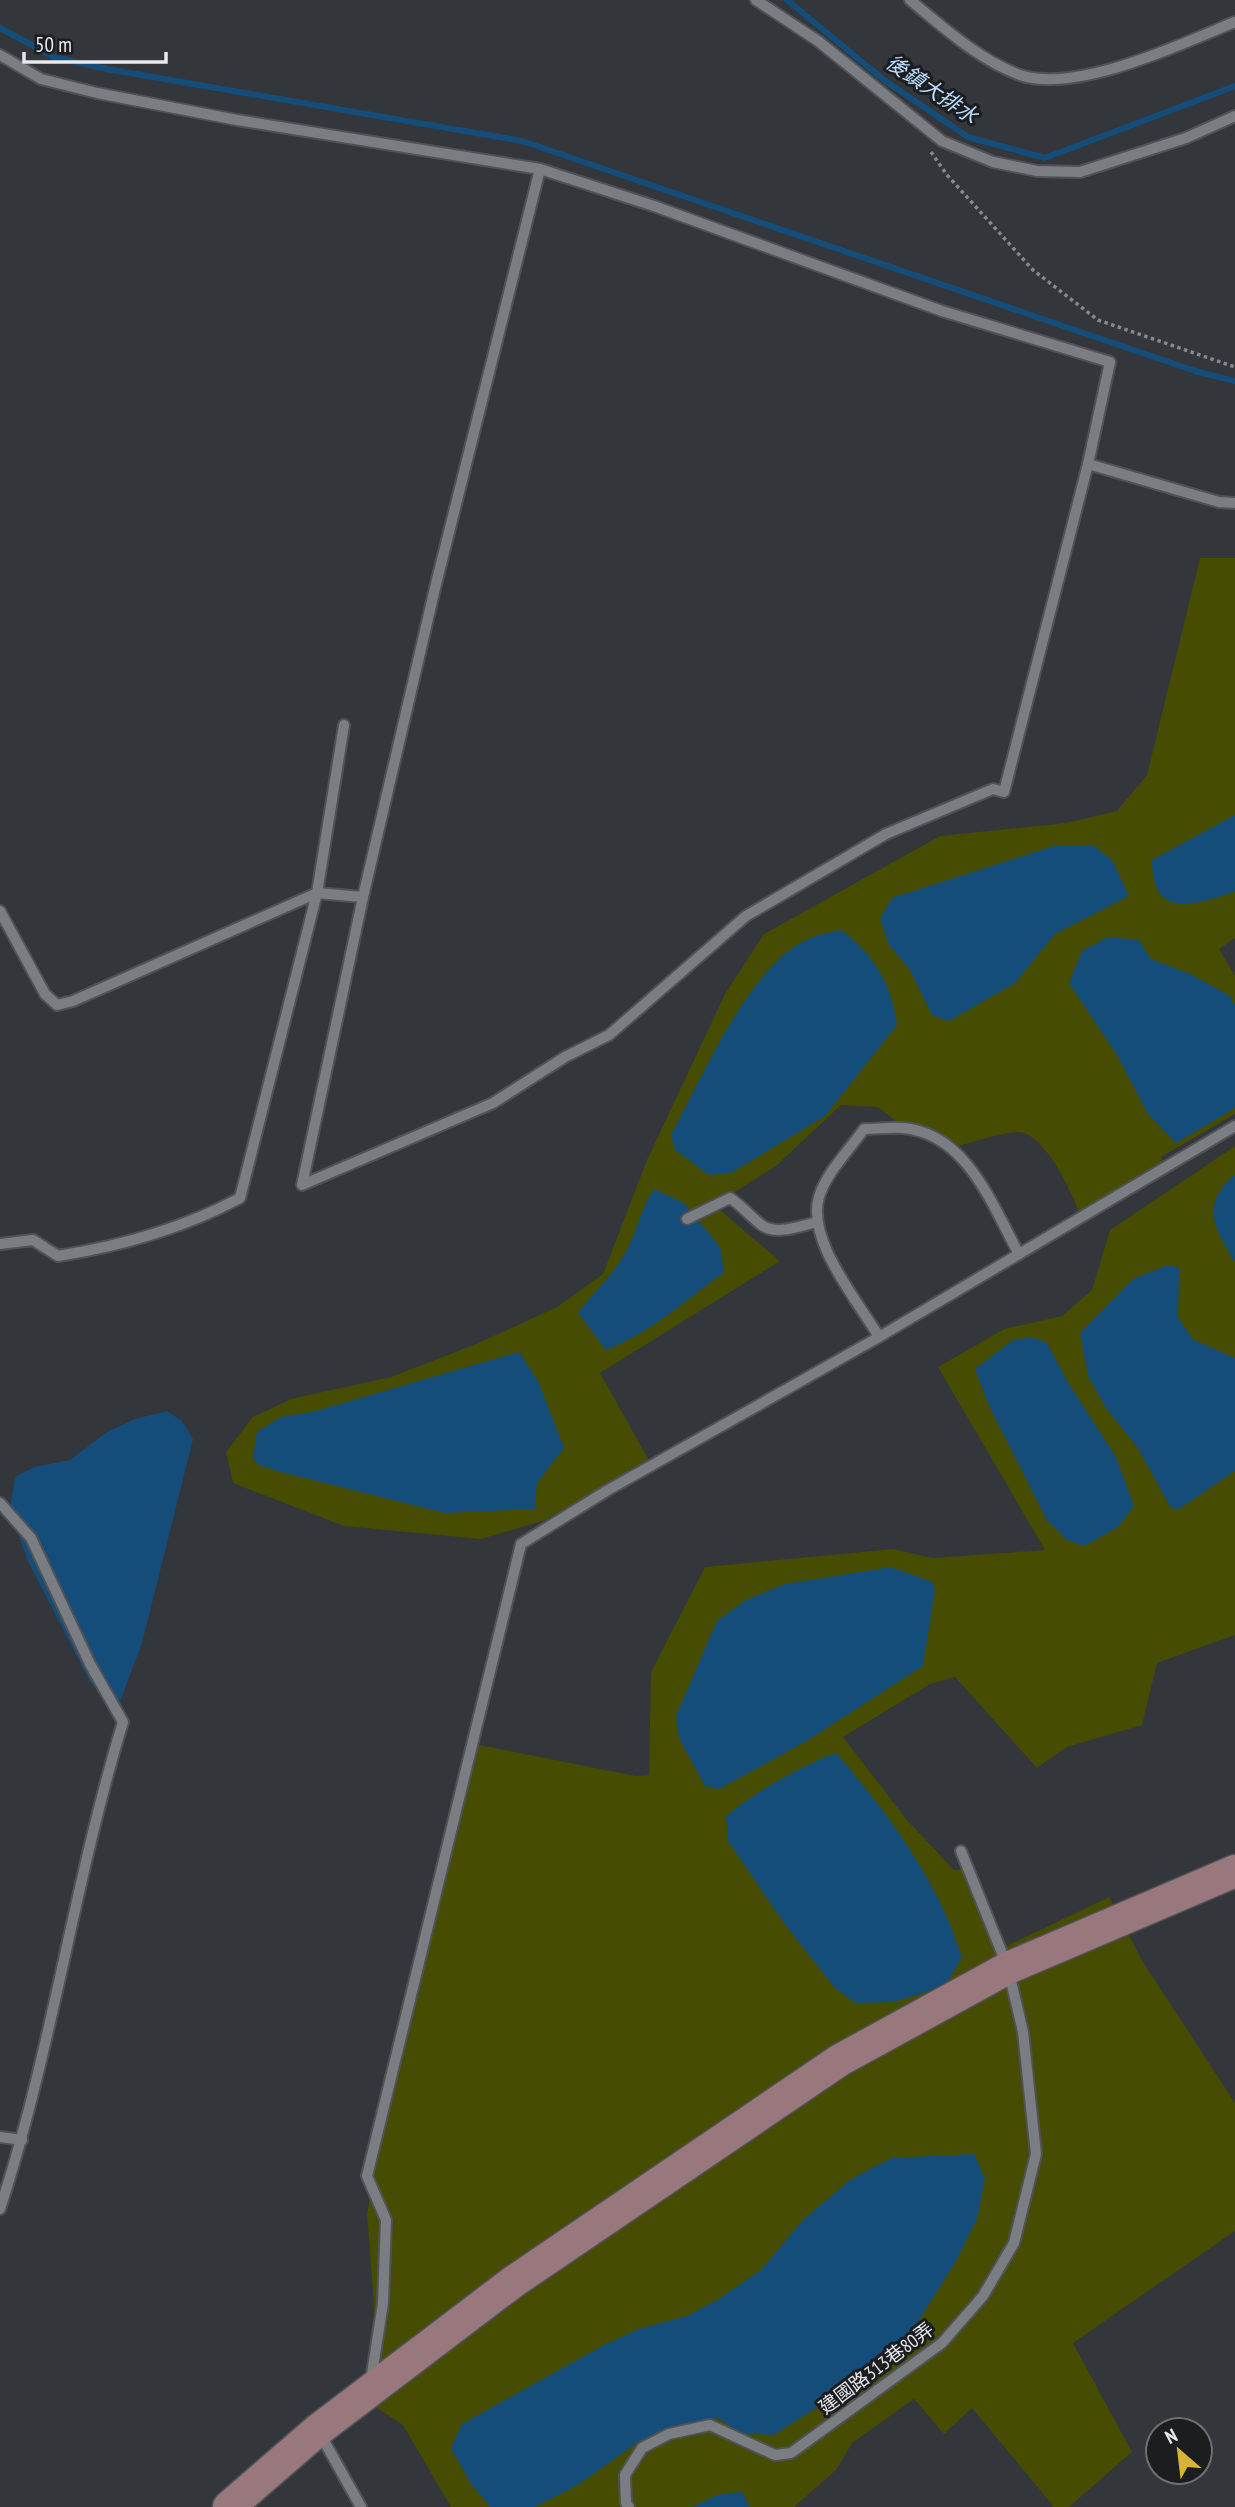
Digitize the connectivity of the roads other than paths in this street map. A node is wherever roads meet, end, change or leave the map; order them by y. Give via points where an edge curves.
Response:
1 (756, 0) edge
2 (910, 0) edge
3 (1235, 22) edge
4 (0, 55) edge
5 (1235, 116) edge
6 (540, 169) junction
7 (1087, 464) junction
8 (1235, 503) edge
9 (344, 725) dead end
10 (317, 893) junction
11 (363, 897) junction
12 (0, 912) edge
13 (1235, 1126) edge
14 (687, 1219) dead end
15 (817, 1222) junction
16 (0, 1244) edge
17 (1019, 1254) junction
18 (879, 1337) junction
19 (0, 1503) edge
20 (961, 1851) dead end
21 (1235, 1871) edge
22 (1008, 1968) junction
23 (0, 2137) edge
24 (22, 2140) junction
25 (0, 2209) edge
26 (369, 2390) junction
27 (318, 2430) junction
28 (229, 2507) edge
29 (362, 2507) edge
30 (629, 2507) edge

1 - 5 lane via 818,41 942,141 993,162 1037,171 1080,172 1186,138
2 - 3 lane via 994,62 1049,82 1119,66
4 - 6 lane via 41,79 97,93
6 - 7 lane via 943,311 1110,362
6 - 11 lane
7 - 8 lane
7 - 11 lane via 1004,792 993,789 946,808 831,864 746,916 609,1035 493,1103 302,1185
9 - 10 lane
10 - 11 lane
10 - 12 lane via 57,1005 45,994
10 - 16 lane via 240,1198 116,1247 58,1256 33,1240
13 - 17 lane
14 - 15 lane via 730,1198 760,1225 779,1231
15 - 17 lane via 819,1196 864,1129 904,1128 936,1137 962,1156
15 - 18 lane via 822,1243
17 - 18 lane
18 - 26 lane via 520,1544 367,2176 386,2220 383,2303
19 - 24 lane via 31,1538 90,1664 123,1722 99,1801
20 - 22 lane, 建國路313巷80弄
21 - 22 street
22 - 26 street via 840,2060 513,2282
22 - 30 lane, 建國路313巷80弄 via 1023,2032 1036,2154 1014,2243 983,2296 942,2343 791,2453 775,2455 710,2425 669,2434 642,2448 625,2476
23 - 24 lane
24 - 25 lane
26 - 27 street
27 - 28 street
27 - 29 lane

